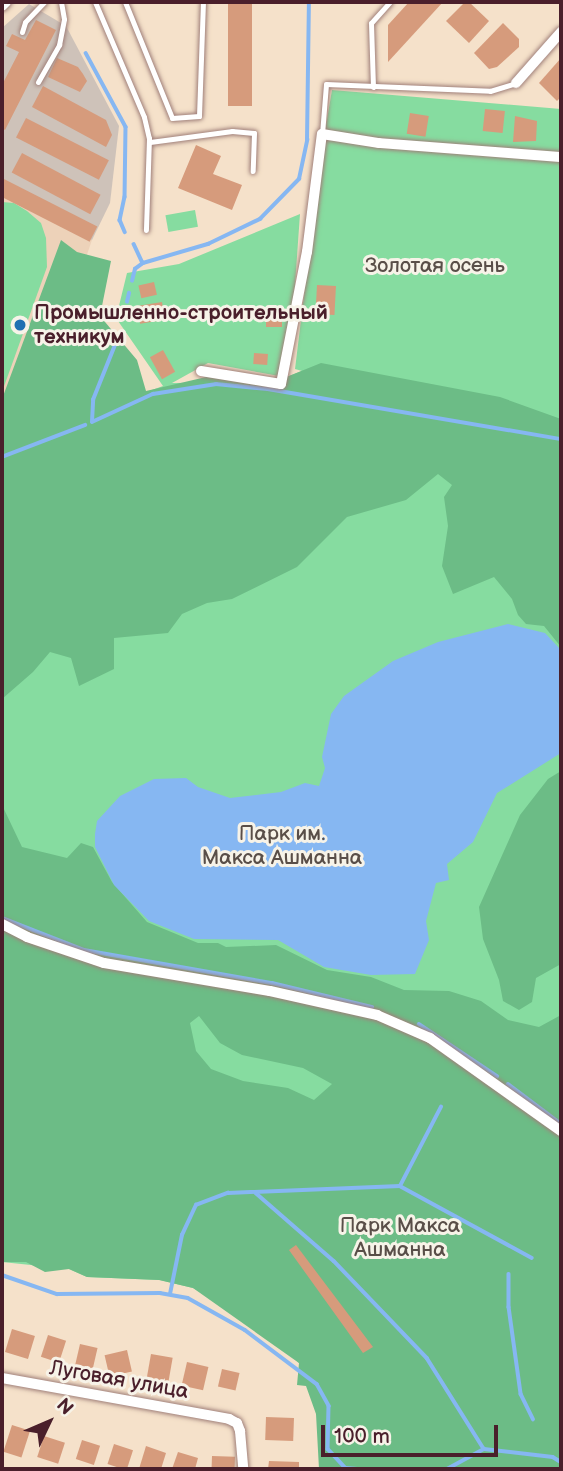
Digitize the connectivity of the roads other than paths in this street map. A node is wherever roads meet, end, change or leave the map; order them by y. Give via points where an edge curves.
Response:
1 (6, 2) edge
2 (44, 2) edge
3 (61, 2) edge
4 (95, 2) edge
5 (125, 2) edge
6 (203, 2) edge
7 (390, 2) edge
8 (2, 6) edge
9 (561, 32) edge
10 (22, 33) dead end
11 (38, 82) dead end
12 (516, 83) joint
13 (373, 87) junction
14 (322, 134) junction
15 (150, 142) junction
16 (561, 157) edge
17 (253, 171) dead end
18 (146, 230) dead end
19 (201, 371) dead end
20 (2, 924) edge
21 (561, 1131) edge
22 (2, 1378) edge
23 (243, 1469) edge

1 - 8 street
2 - 10 lane via 25,22
3 - 11 lane via 64,19 59,45
4 - 15 lane via 144,117
5 - 6 lane via 172,118 199,116
7 - 13 lane via 371,23
9 - 12 street
12 - 13 lane via 490,91
13 - 14 lane via 326,84
14 - 16 street
14 - 19 street via 307,252 281,384
15 - 17 lane via 232,131 254,133
15 - 18 lane
20 - 21 street via 104,963 270,990 377,1015 430,1038
22 - 23 street, Луговая улица via 229,1419 240,1430

